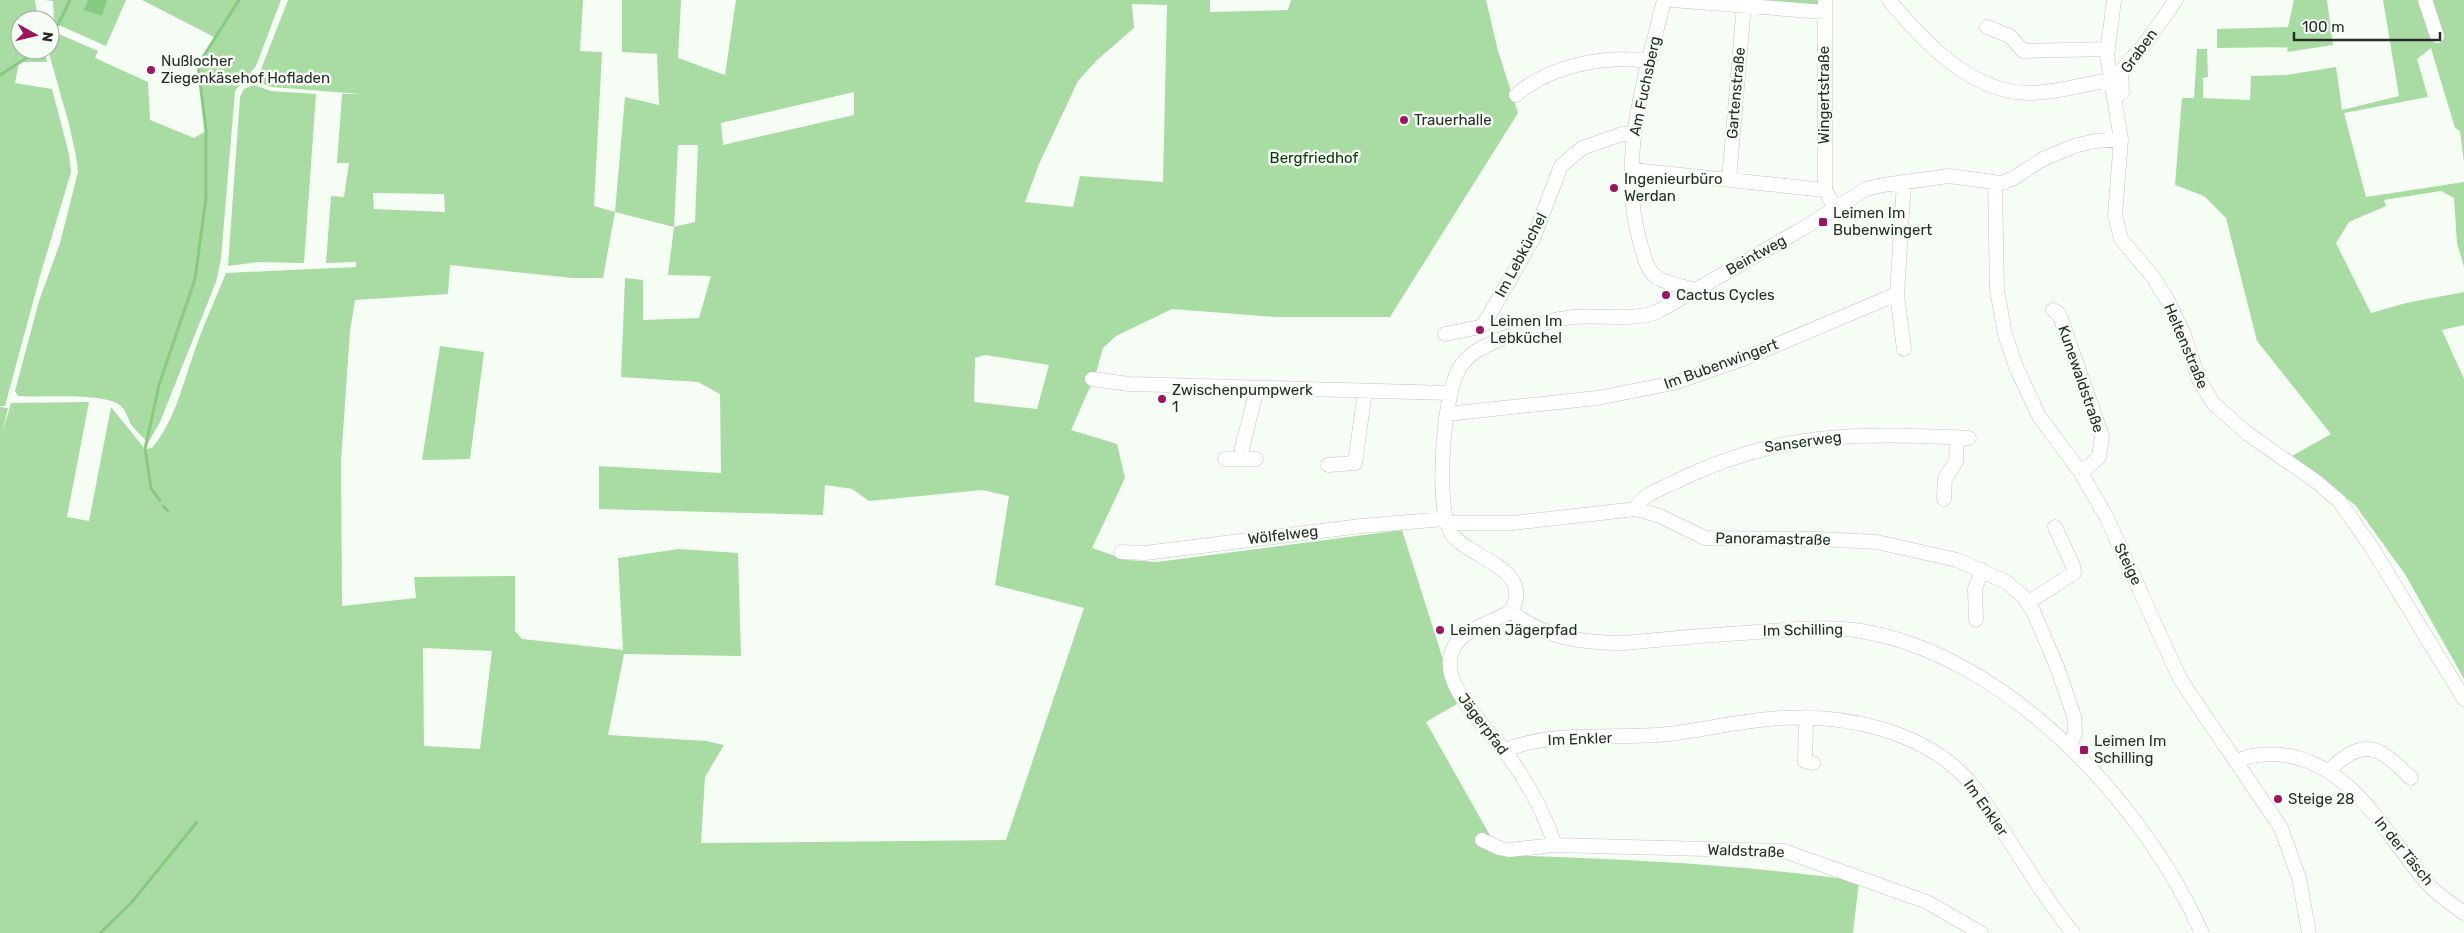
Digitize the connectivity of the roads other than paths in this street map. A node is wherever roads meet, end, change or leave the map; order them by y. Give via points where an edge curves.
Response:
1 (1664, 0) edge
2 (1672, 0) edge
3 (1889, 0) edge
4 (2114, 0) edge
5 (2176, 0) edge
6 (2426, 0) edge
7 (1744, 5) junction
8 (1825, 6) edge
9 (1987, 27) dead end
10 (2437, 36) dead end
11 (2108, 49) junction
12 (1650, 61) junction
13 (2111, 80) junction
14 (1516, 95) dead end
15 (2116, 104) junction
16 (1633, 134) junction
17 (2121, 139) junction
18 (1633, 170) junction
19 (1728, 180) junction
20 (1904, 182) junction
21 (1996, 183) junction
22 (1825, 190) junction
23 (1835, 208) junction
24 (1695, 290) junction
25 (1897, 294) junction
26 (2053, 310) dead end
27 (1445, 334) dead end
28 (1904, 349) dead end
29 (1092, 378) dead end
30 (1257, 389) junction
31 (1365, 391) junction
32 (1450, 393) junction
33 (1448, 414) junction
34 (1225, 459) dead end
35 (1328, 465) dead end
36 (2081, 473) junction
37 (1944, 499) dead end
38 (1636, 509) junction
39 (1446, 521) junction
40 (2055, 527) dead end
41 (1121, 552) dead end
42 (1982, 570) junction
43 (2027, 603) junction
44 (1511, 611) junction
45 (1976, 620) dead end
46 (2464, 699) edge
47 (1806, 717) junction
48 (2069, 747) junction
49 (1504, 751) junction
50 (2237, 761) junction
51 (1805, 762) dead end
52 (2328, 771) junction
53 (2410, 778) dead end
54 (1482, 840) dead end
55 (1555, 845) junction
56 (2464, 912) edge
57 (1980, 933) edge
58 (2073, 933) edge
59 (2202, 933) edge
60 (2309, 933) edge

1 - 12 street, Am Fuchsberg
2 - 7 street
3 - 13 street via 1943,56 1980,80 2001,88 2033,93
4 - 11 street, Heltenstraße
5 - 15 street, Graben via 2124,67 2120,75 2122,95
6 - 10 street
7 - 8 street
7 - 19 street, Gartenstraße
8 - 22 street, Wingertstraße
9 - 11 street via 2004,32 2023,51
11 - 13 street, Heltenstraße
12 - 14 street via 1628,58 1574,66 1544,77
12 - 16 street, Am Fuchsberg
13 - 15 street, Heltenstraße
15 - 17 street, Heltenstraße
16 - 18 street, Am Fuchsberg
16 - 27 street, Im Lebküchel via 1622,134 1582,148 1563,164 1533,239 1484,324
17 - 21 street via 2079,145 2043,159 2009,180
17 - 46 street, Heltenstraße via 2115,215 2118,233 2168,301 2206,393 2220,412 2339,501 2372,548
18 - 19 street
18 - 24 street, Am Fuchsberg via 1632,212 1650,270 1660,278
19 - 22 street
20 - 21 street, Beintweg via 1953,176
20 - 23 street, Beintweg via 1866,190
20 - 25 street
21 - 36 street, Steige via 1996,282 2005,334 2039,416
22 - 23 street
23 - 24 street, Beintweg
24 - 32 street, Beintweg via 1666,308 1647,315 1560,319 1483,347 1462,364
25 - 28 street
25 - 33 street, Im Bubenwingert via 1743,359 1674,383 1598,398
26 - 36 street, Kunewaldstraße via 2061,319 2102,436 2099,457
29 - 30 street via 1123,384
30 - 31 street
30 - 34 street via 1242,448 1249,459
31 - 32 street
31 - 35 street via 1360,463
32 - 33 street, Beintweg
33 - 39 street, Beintweg via 1442,490
36 - 50 street, Steige via 2106,516 2180,679
37 - 38 street, Sanserweg via 1945,478 1956,462 1963,438 1856,435 1783,443 1725,460 1648,496
38 - 39 street, Panoramastraße via 1513,523
38 - 42 street, Panoramastraße via 1660,516 1705,538 1877,542 1930,552
39 - 41 street, Wölfelweg via 1353,527 1145,554
39 - 44 street via 1459,543 1507,573 1515,592
40 - 43 street via 2074,573
42 - 43 street, Panoramastraße via 2015,588
42 - 45 street via 1975,589
43 - 48 street, Panoramastraße via 2070,700 2075,733
44 - 48 street, Im Schilling via 1546,632 1610,643 1798,629 1847,629 1878,634 1932,652 1964,668 2025,709
44 - 49 street, Jägerpfad via 1464,636 1454,648 1449,662 1460,694
47 - 49 street, Im Enkler via 1768,719 1653,736 1543,740
47 - 51 street
47 - 58 street, Im Enkler via 1888,732 1927,749 1960,773 1974,787 2044,896
48 - 59 street via 2151,842
49 - 55 street, Jägerpfad via 1535,799
50 - 52 street, In der Täsch via 2258,754 2284,755
50 - 60 street, Steige via 2274,815 2287,843 2299,878
52 - 53 street via 2348,755 2370,749 2392,759
52 - 56 street, In der Täsch via 2374,813 2429,884
54 - 55 street via 1506,850
55 - 57 street, Waldstraße via 1784,851 1927,902

